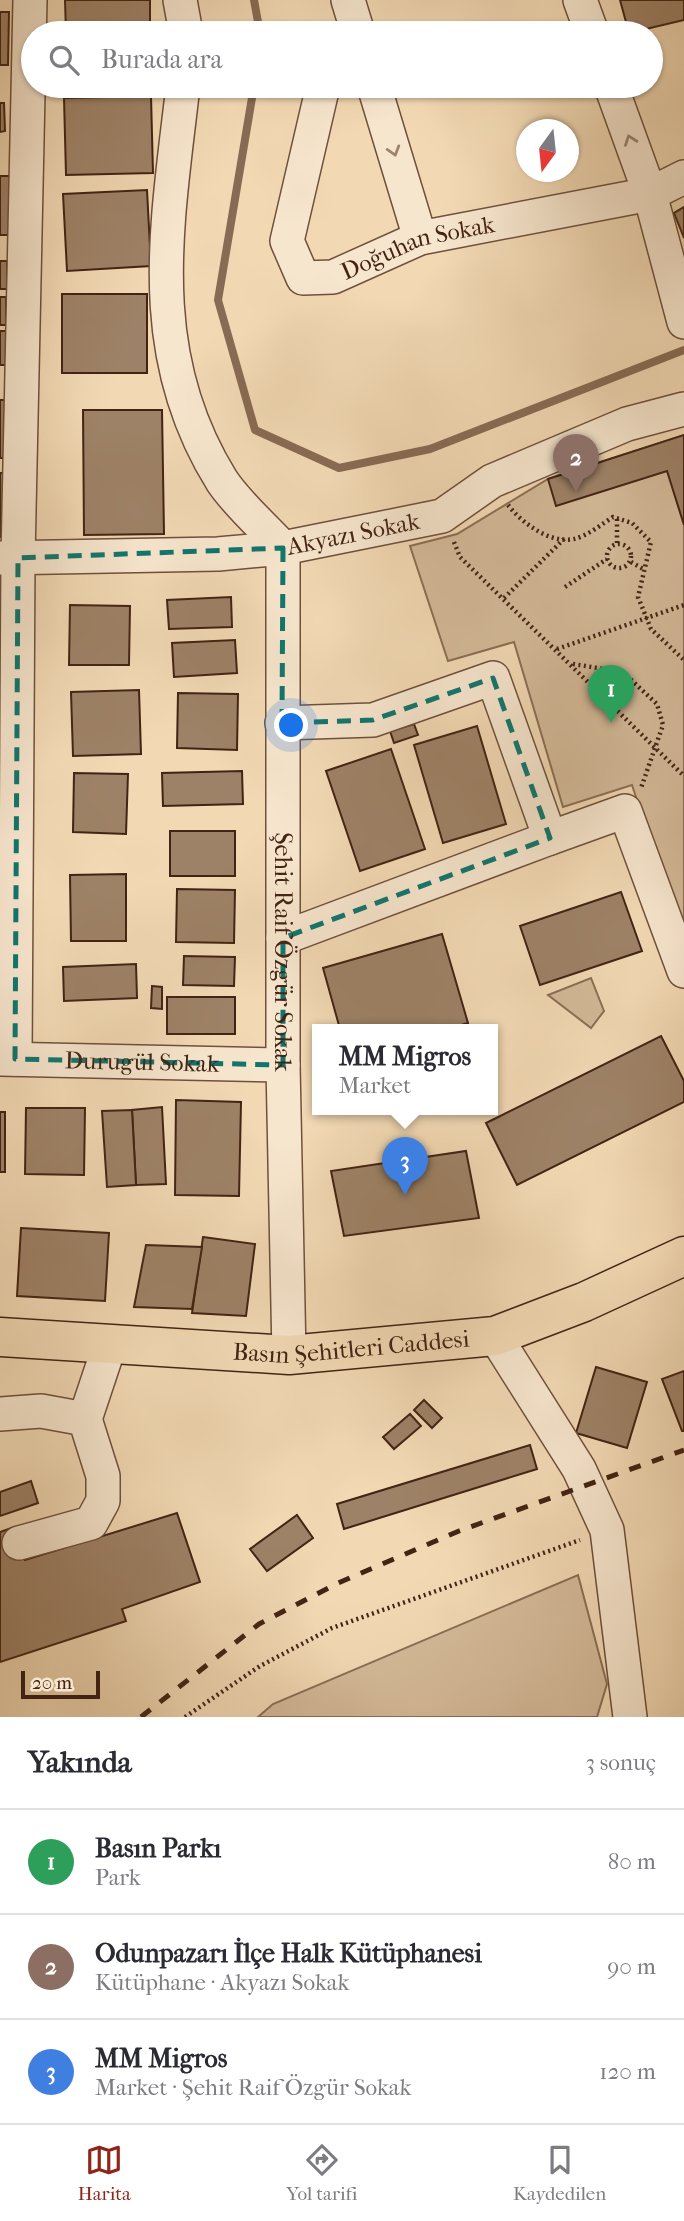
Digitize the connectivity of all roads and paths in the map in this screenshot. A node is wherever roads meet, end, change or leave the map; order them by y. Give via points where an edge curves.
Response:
1 (30, 0) edge
2 (180, 0) edge
3 (346, 0) edge
4 (580, 0) edge
5 (29, 21) edge
6 (184, 21) edge
7 (340, 21) edge
8 (354, 21) edge
9 (588, 21) edge
10 (26, 98) edge
11 (182, 98) edge
12 (321, 98) edge
13 (378, 98) edge
14 (615, 98) edge
15 (684, 177) edge
16 (650, 194) junction
17 (420, 239) junction
18 (680, 301) edge
19 (684, 409) edge
20 (492, 481) junction
21 (442, 516) junction
22 (617, 519) junction
23 (565, 538) junction
24 (617, 543) junction
25 (283, 548) junction
26 (9, 558) edge
27 (607, 559) junction
28 (631, 562) junction
29 (645, 570) junction
30 (565, 587) dead end
31 (504, 598) junction
32 (684, 605) edge
33 (646, 618) junction
34 (557, 649) junction
35 (684, 660) edge
36 (572, 664) junction
37 (282, 723) junction
38 (656, 750) junction
39 (684, 776) edge
40 (641, 788) dead end
41 (550, 838) junction
42 (283, 938) junction
43 (684, 971) edge
44 (8, 1059) edge
45 (283, 1065) junction
46 (684, 1256) edge
47 (495, 1336) junction
48 (0, 1337) edge
49 (110, 1344) junction
50 (289, 1355) junction
51 (0, 1414) edge
52 (85, 1419) junction
53 (607, 1530) junction
54 (19, 1543) dead end
55 (185, 1717) edge
56 (630, 1717) edge

1 - 5 street
2 - 6 street
3 - 7 street
3 - 8 street
4 - 9 street
10 - 26 street
11 - 25 street via 166,223 166,300 174,362 189,420 223,483
12 - 17 street, Doğuhan Sokak via 287,241 303,278 333,277
13 -> 17 street
16 -> 14 street
15 - 16 street, Doğuhan Sokak
16 - 17 street, Doğuhan Sokak
16 - 18 street
19 - 20 street, Akyazı Sokak via 627,425
20 - 21 street, Akyazı Sokak
20 - 23 path via 519,519 547,536
21 - 25 street, Akyazı Sokak
21 - 31 path via 460,556
22 - 23 path via 613,517 573,540
22 - 24 path
22 - 29 path via 632,523 651,542
23 - 31 path
24 - 27 path via 611,545
24 - 28 path via 631,551
25 - 26 street, Akyazı Sokak via 218,554
25 - 37 street, Şehit Raif Özgür Sokak
26 - 44 street
27 - 28 path via 613,567 624,569
27 - 30 path
28 - 29 path
29 - 33 path via 638,597
31 - 34 path
32 - 33 path
33 - 34 path
33 - 35 path via 662,642
34 - 36 path
36 - 38 path
36 - 38 path via 616,671 657,704 663,725
37 - 41 street via 373,720 493,678
37 - 42 street, Şehit Raif Özgür Sokak
38 - 39 path
38 - 40 path
41 - 42 street
41 - 43 street via 625,811
42 - 45 street, Şehit Raif Özgür Sokak
44 - 45 street, Durugül Sokak
45 - 50 street, Şehit Raif Özgür Sokak
46 - 47 main road, Basın Şehitleri Caddesi
47 - 50 main road, Basın Şehitleri Caddesi
47 - 53 street via 579,1469
48 - 49 main road, Basın Şehitleri Caddesi
49 - 50 main road, Basın Şehitleri Caddesi
49 - 52 street
51 - 52 street via 41,1411
52 - 54 street via 103,1476 103,1501 91,1523
53 - 55 path via 332,1628 260,1666
53 - 56 street

